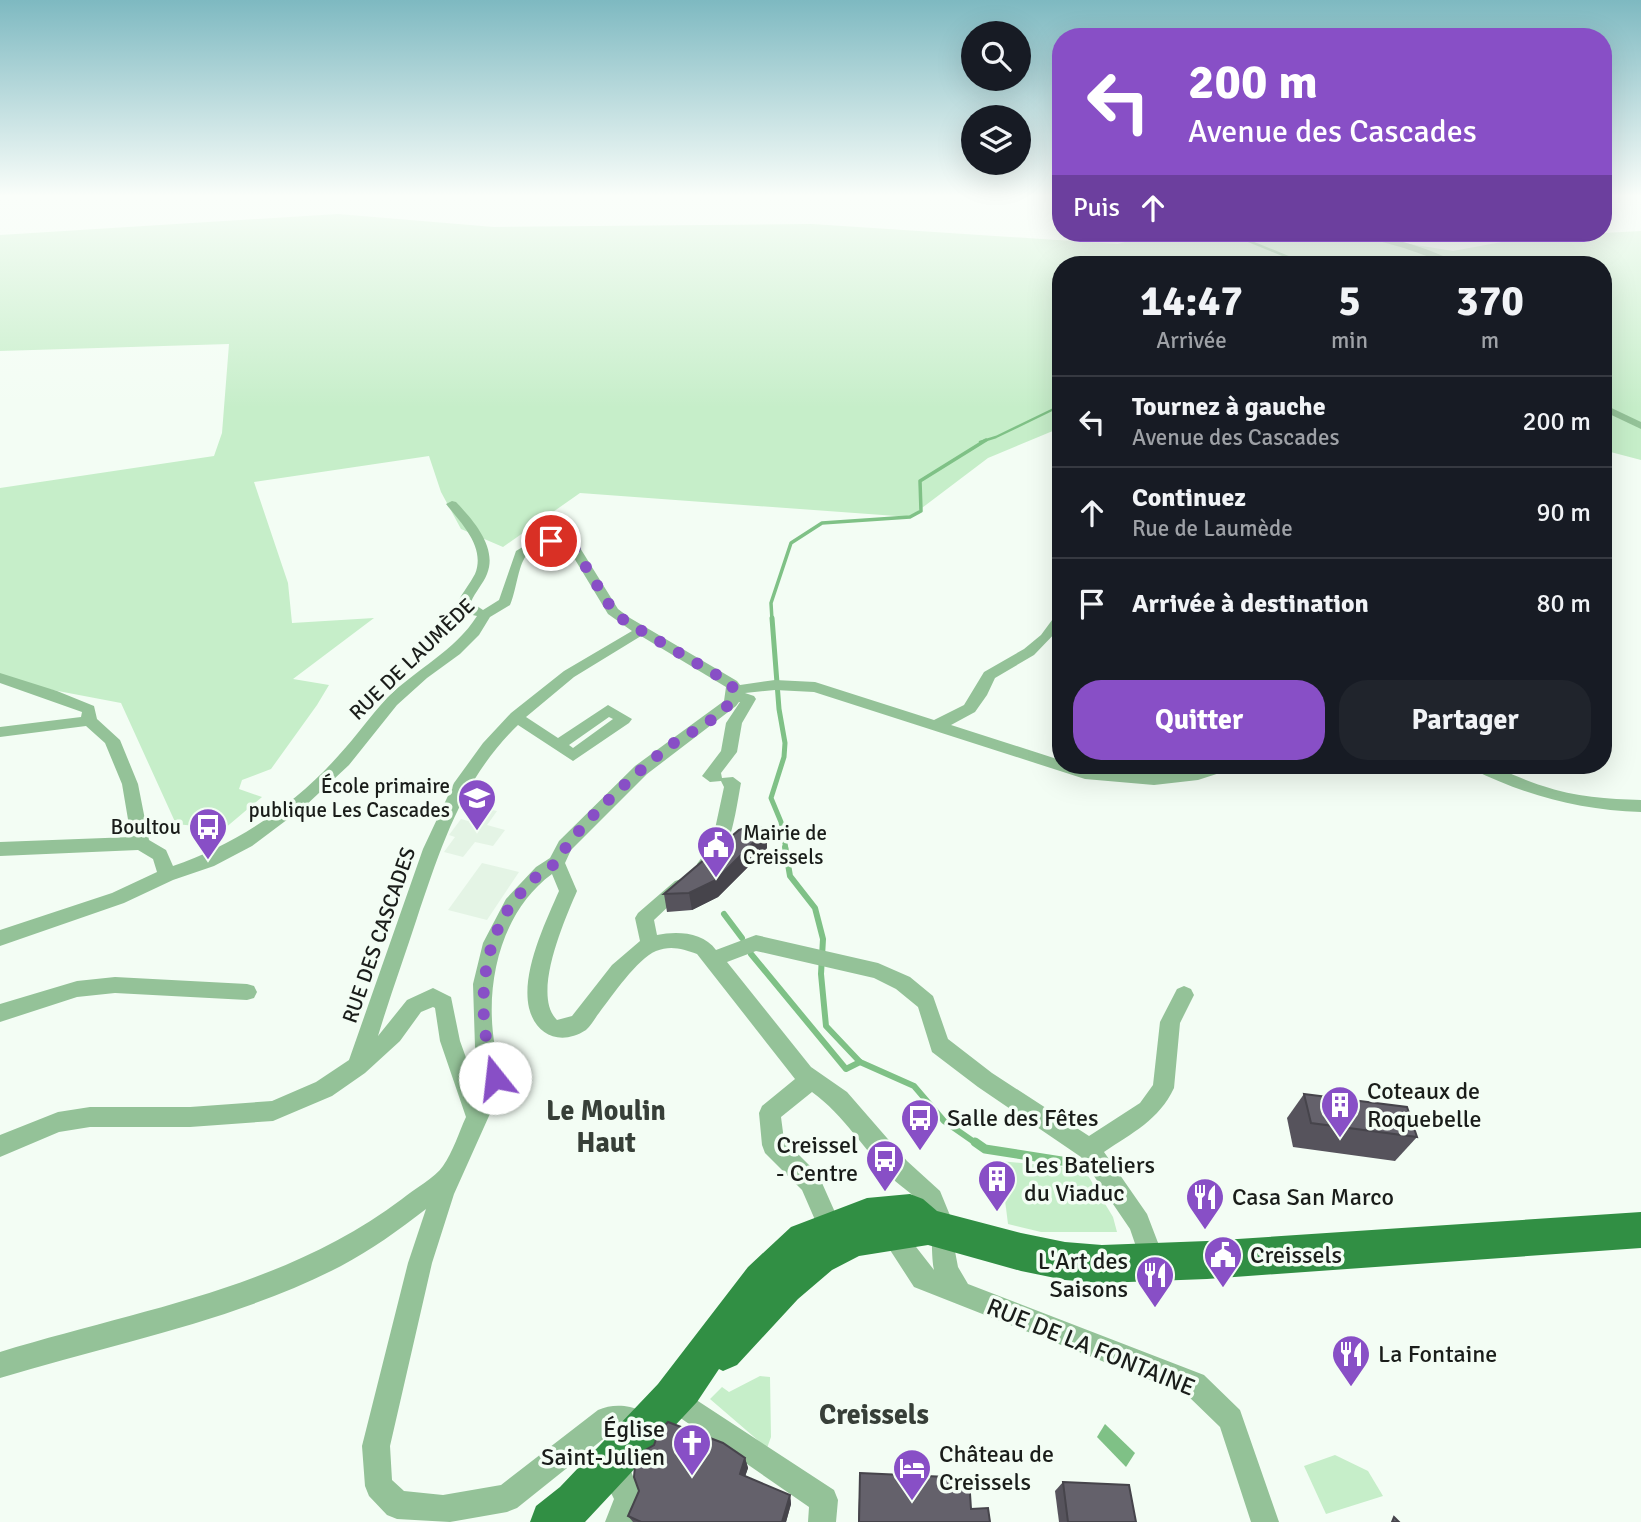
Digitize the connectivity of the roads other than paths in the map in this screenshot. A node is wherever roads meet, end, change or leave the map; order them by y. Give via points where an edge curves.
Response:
1 (1612, 412) edge
2 (1641, 426) edge
3 (452, 504) dead end
4 (485, 614) junction
5 (1052, 630) edge
6 (637, 633) junction
7 (0, 678) edge
8 (735, 693) junction
9 (516, 717) junction
10 (89, 721) junction
11 (934, 725) junction
12 (0, 732) edge
13 (557, 746) dead end
14 (1052, 763) edge
15 (1096, 774) edge
16 (1198, 774) edge
17 (1498, 774) edge
18 (1641, 806) edge
19 (141, 844) junction
20 (0, 849) edge
21 (556, 863) junction
22 (167, 875) junction
23 (0, 938) edge
24 (650, 944) junction
25 (715, 959) junction
26 (247, 992) dead end
27 (1184, 995) dead end
28 (0, 1013) edge
29 (358, 1066) junction
30 (810, 1080) junction
31 (475, 1115) junction
32 (0, 1146) edge
33 (1089, 1149) junction
34 (450, 1176) junction
35 (936, 1228) junction
36 (1641, 1230) edge
37 (860, 1233) junction
38 (1153, 1261) junction
39 (960, 1293) junction
40 (0, 1365) edge
41 (673, 1398) junction
42 (645, 1429) junction
43 (608, 1468) junction
44 (552, 1522) edge
45 (619, 1522) edge
46 (822, 1522) edge
47 (1265, 1522) edge

1 - 2 street
3 - 4 street via 472,526 483,557 483,570 464,603
4 - 6 street, RUE DE LAUMÈDE via 507,598 523,550 551,541 573,546 613,611
4 - 22 street, RUE DE LAUMÈDE via 455,651 392,702 308,796 246,841
5 - 11 street via 1024,657 989,675 969,711
6 - 8 street via 723,678
6 - 9 street, RUE DES CASCADES via 550,688
7 - 10 street via 89,709
8 - 11 street via 780,685 815,688
8 - 21 street via 721,712 641,770 565,846
8 - 24 street via 749,699 734,723 729,752 710,776 733,783 720,845 712,858 645,919
9 - 13 street
9 - 29 street, RUE DES CASCADES via 470,770 455,798 420,881
10 - 12 street
10 - 19 street via 111,740 130,784
11 - 14 street
15 - 16 street via 1154,779
17 - 18 street via 1544,795
19 - 20 street
19 - 22 street via 160,855
21 - 24 street via 568,891 549,935 539,979 538,1004 550,1027 559,1030 579,1023 619,971
21 - 31 street via 512,904 492,943 483,984 485,1047 495,1078
22 - 23 street, RUE DE LAUMÈDE via 118,898
24 - 25 street via 691,942
25 - 30 street
25 - 33 street via 756,943 878,971 903,983 926,1002 939,1045
26 - 28 street via 116,985 76,989
27 - 33 street via 1170,1022 1163,1088 1148,1110
29 - 31 street via 393,1035 414,1006 433,997 444,1003 450,1041
29 - 32 street via 324,1089 273,1111 90,1117 58,1122
30 - 35 street via 839,1099 899,1169 932,1199
30 - 37 street, RUE DE LA FONTAINE via 770,1113 773,1145
31 - 34 street
33 - 38 street via 1139,1222
34 - 40 street via 403,1213 316,1266 250,1292
34 - 42 street via 420,1263 384,1410 376,1446 379,1486 397,1505 443,1509 507,1498 607,1419 628,1419
35 - 37 main road
35 - 37 main road via 910,1212 867,1216
35 - 38 main road via 1065,1261
35 - 39 street, RUE DE LA FONTAINE via 946,1270
36 - 38 main road
37 - 39 street, RUE DE LA FONTAINE via 923,1278
37 - 41 main road via 816,1258
39 - 47 street, RUE DE LA FONTAINE via 1195,1384 1231,1419
41 - 42 main road
41 - 46 street via 824,1500
42 - 43 main road
43 - 44 main road
43 - 45 street via 619,1476 628,1499

